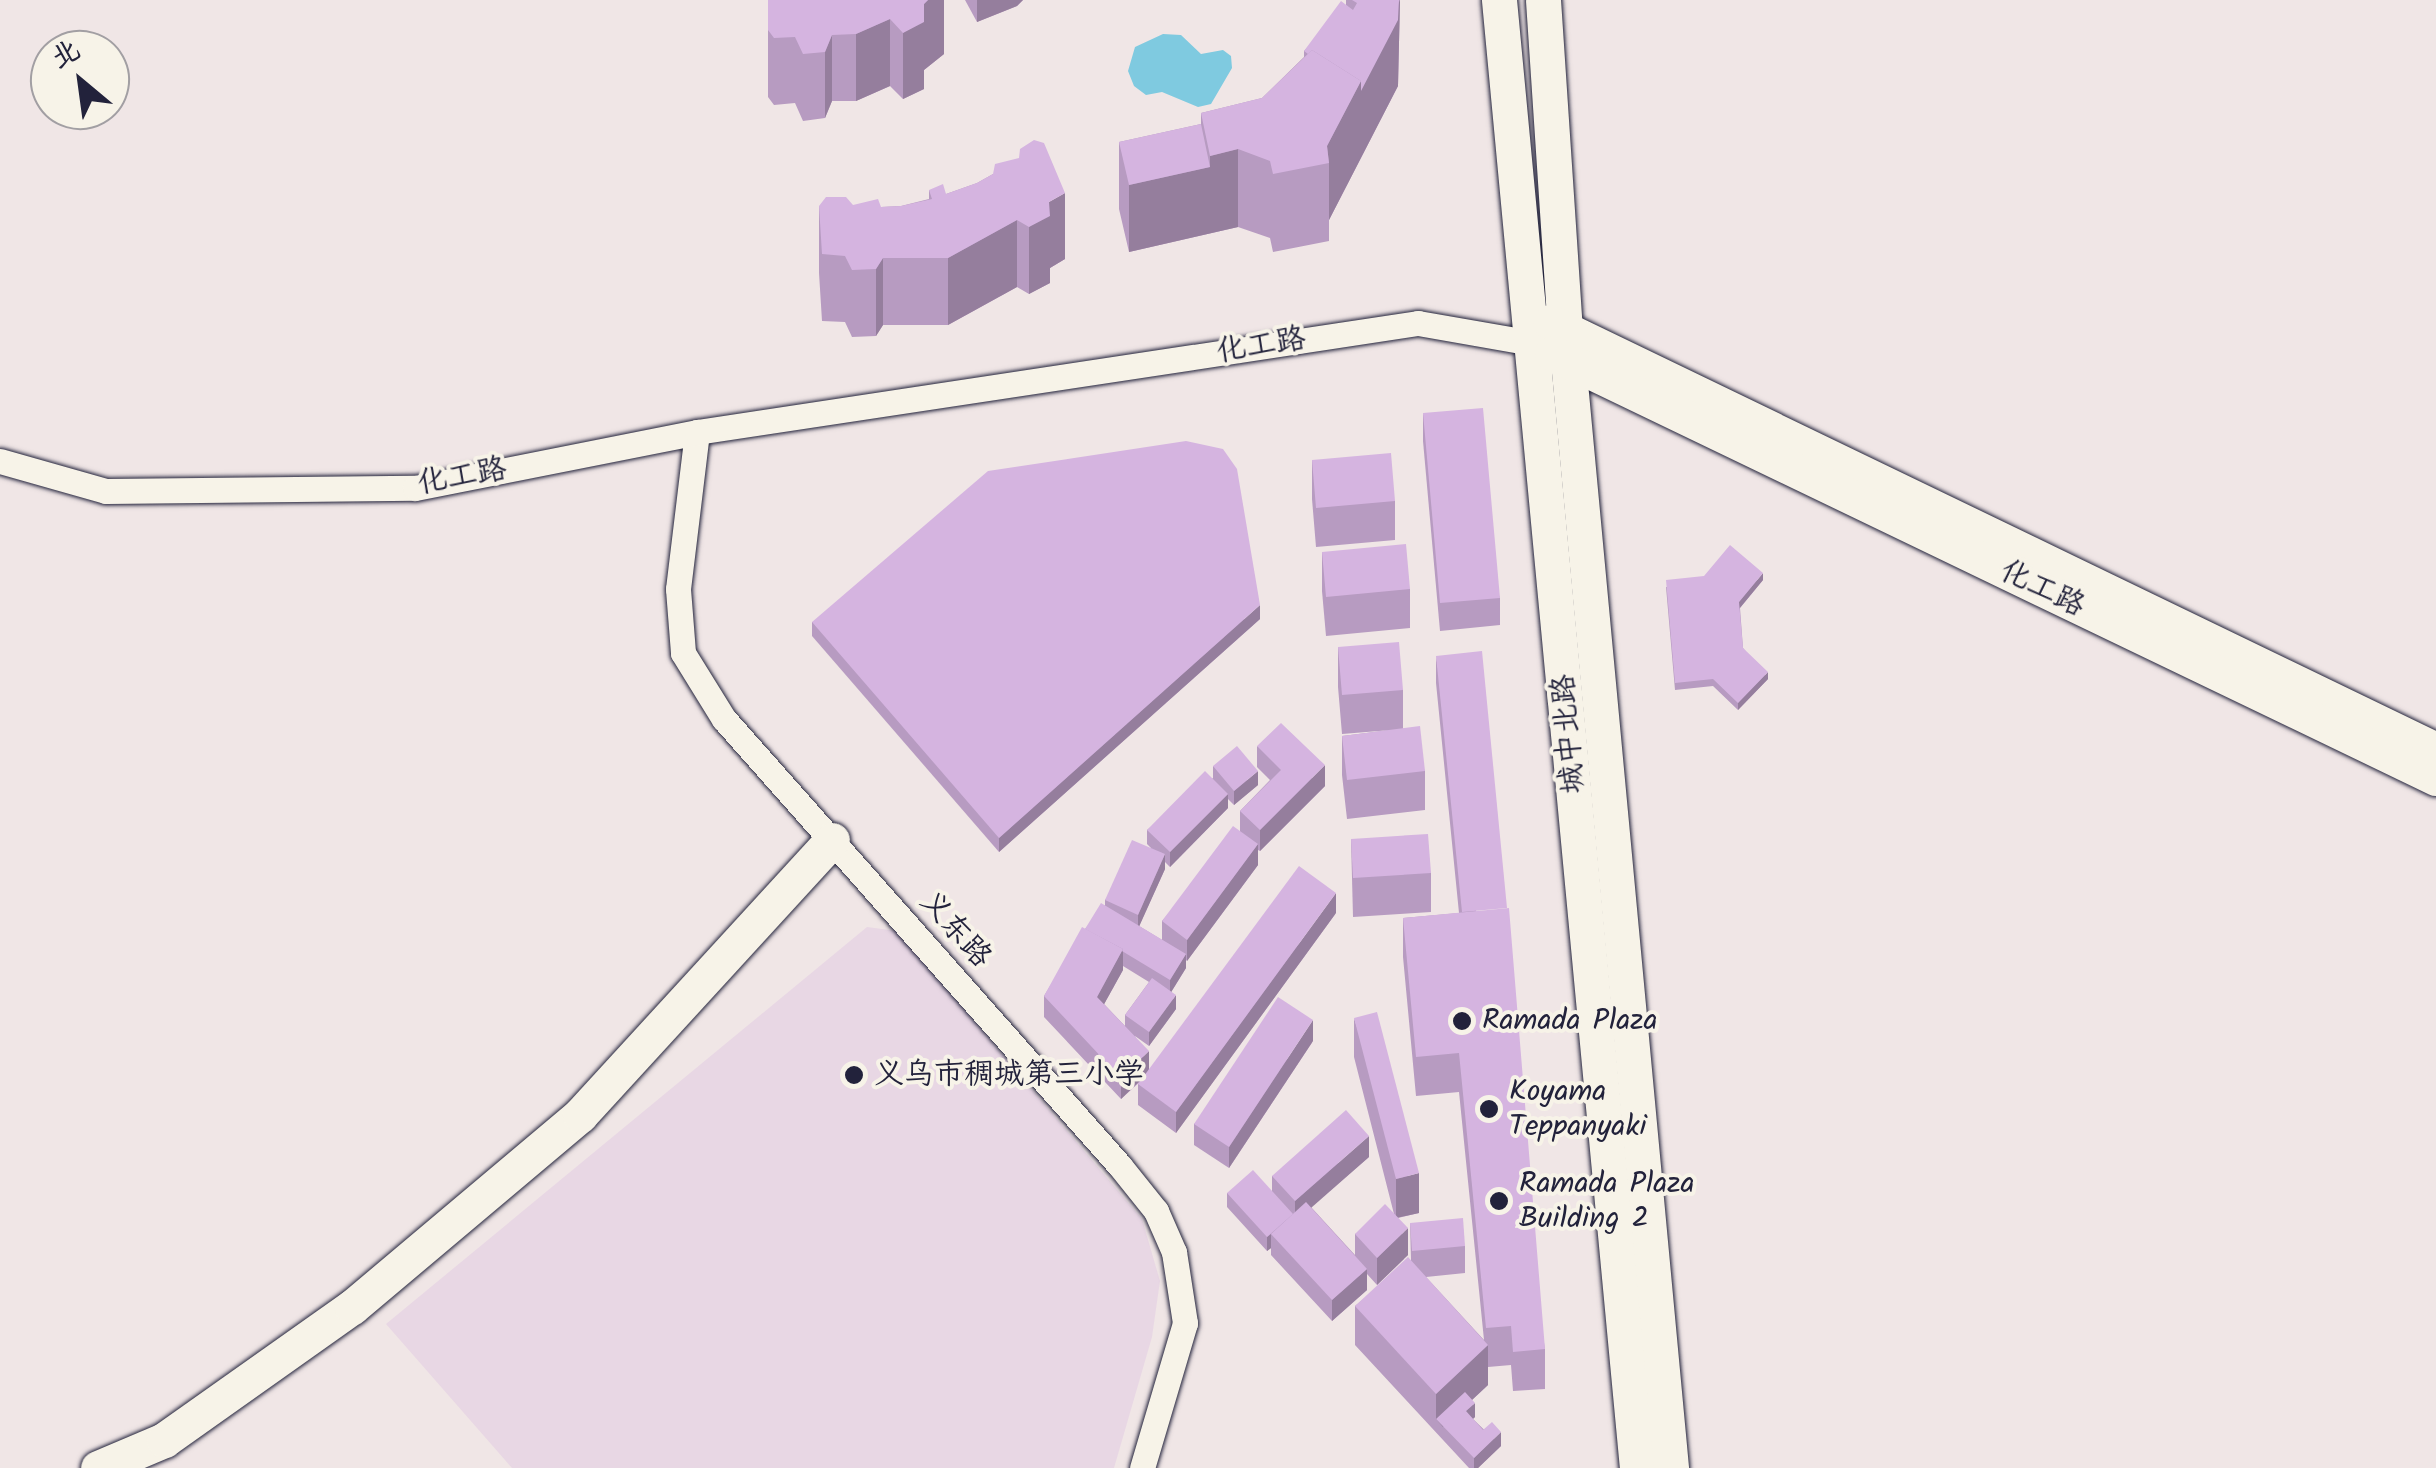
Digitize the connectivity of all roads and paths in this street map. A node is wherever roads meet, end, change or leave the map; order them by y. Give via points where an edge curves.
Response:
1 (1499, 0) edge
2 (1543, 0) edge
3 (1532, 328) junction
4 (1567, 345) junction
5 (697, 432) junction
6 (0, 461) edge
7 (2436, 750) edge
8 (2436, 778) edge
9 (832, 840) junction
10 (98, 1468) edge
11 (1142, 1468) edge
12 (1636, 1468) edge
13 (1671, 1468) edge

1 - 3 street, 城中北路
2 - 4 street, 城中北路
3 - 4 street, 化工路
3 - 5 street, 化工路 via 1418,322
3 - 12 street, 城中北路
4 - 7 street, 化工路
4 - 8 street, 化工路
4 - 13 street, 城中北路
5 - 6 street, 化工路 via 415,488 106,491
5 - 9 street, 义东路 via 678,588 683,653 724,719
9 - 10 street via 580,1115 352,1307 164,1440
9 - 11 street, 义东路 via 1156,1211 1174,1252 1184,1323

